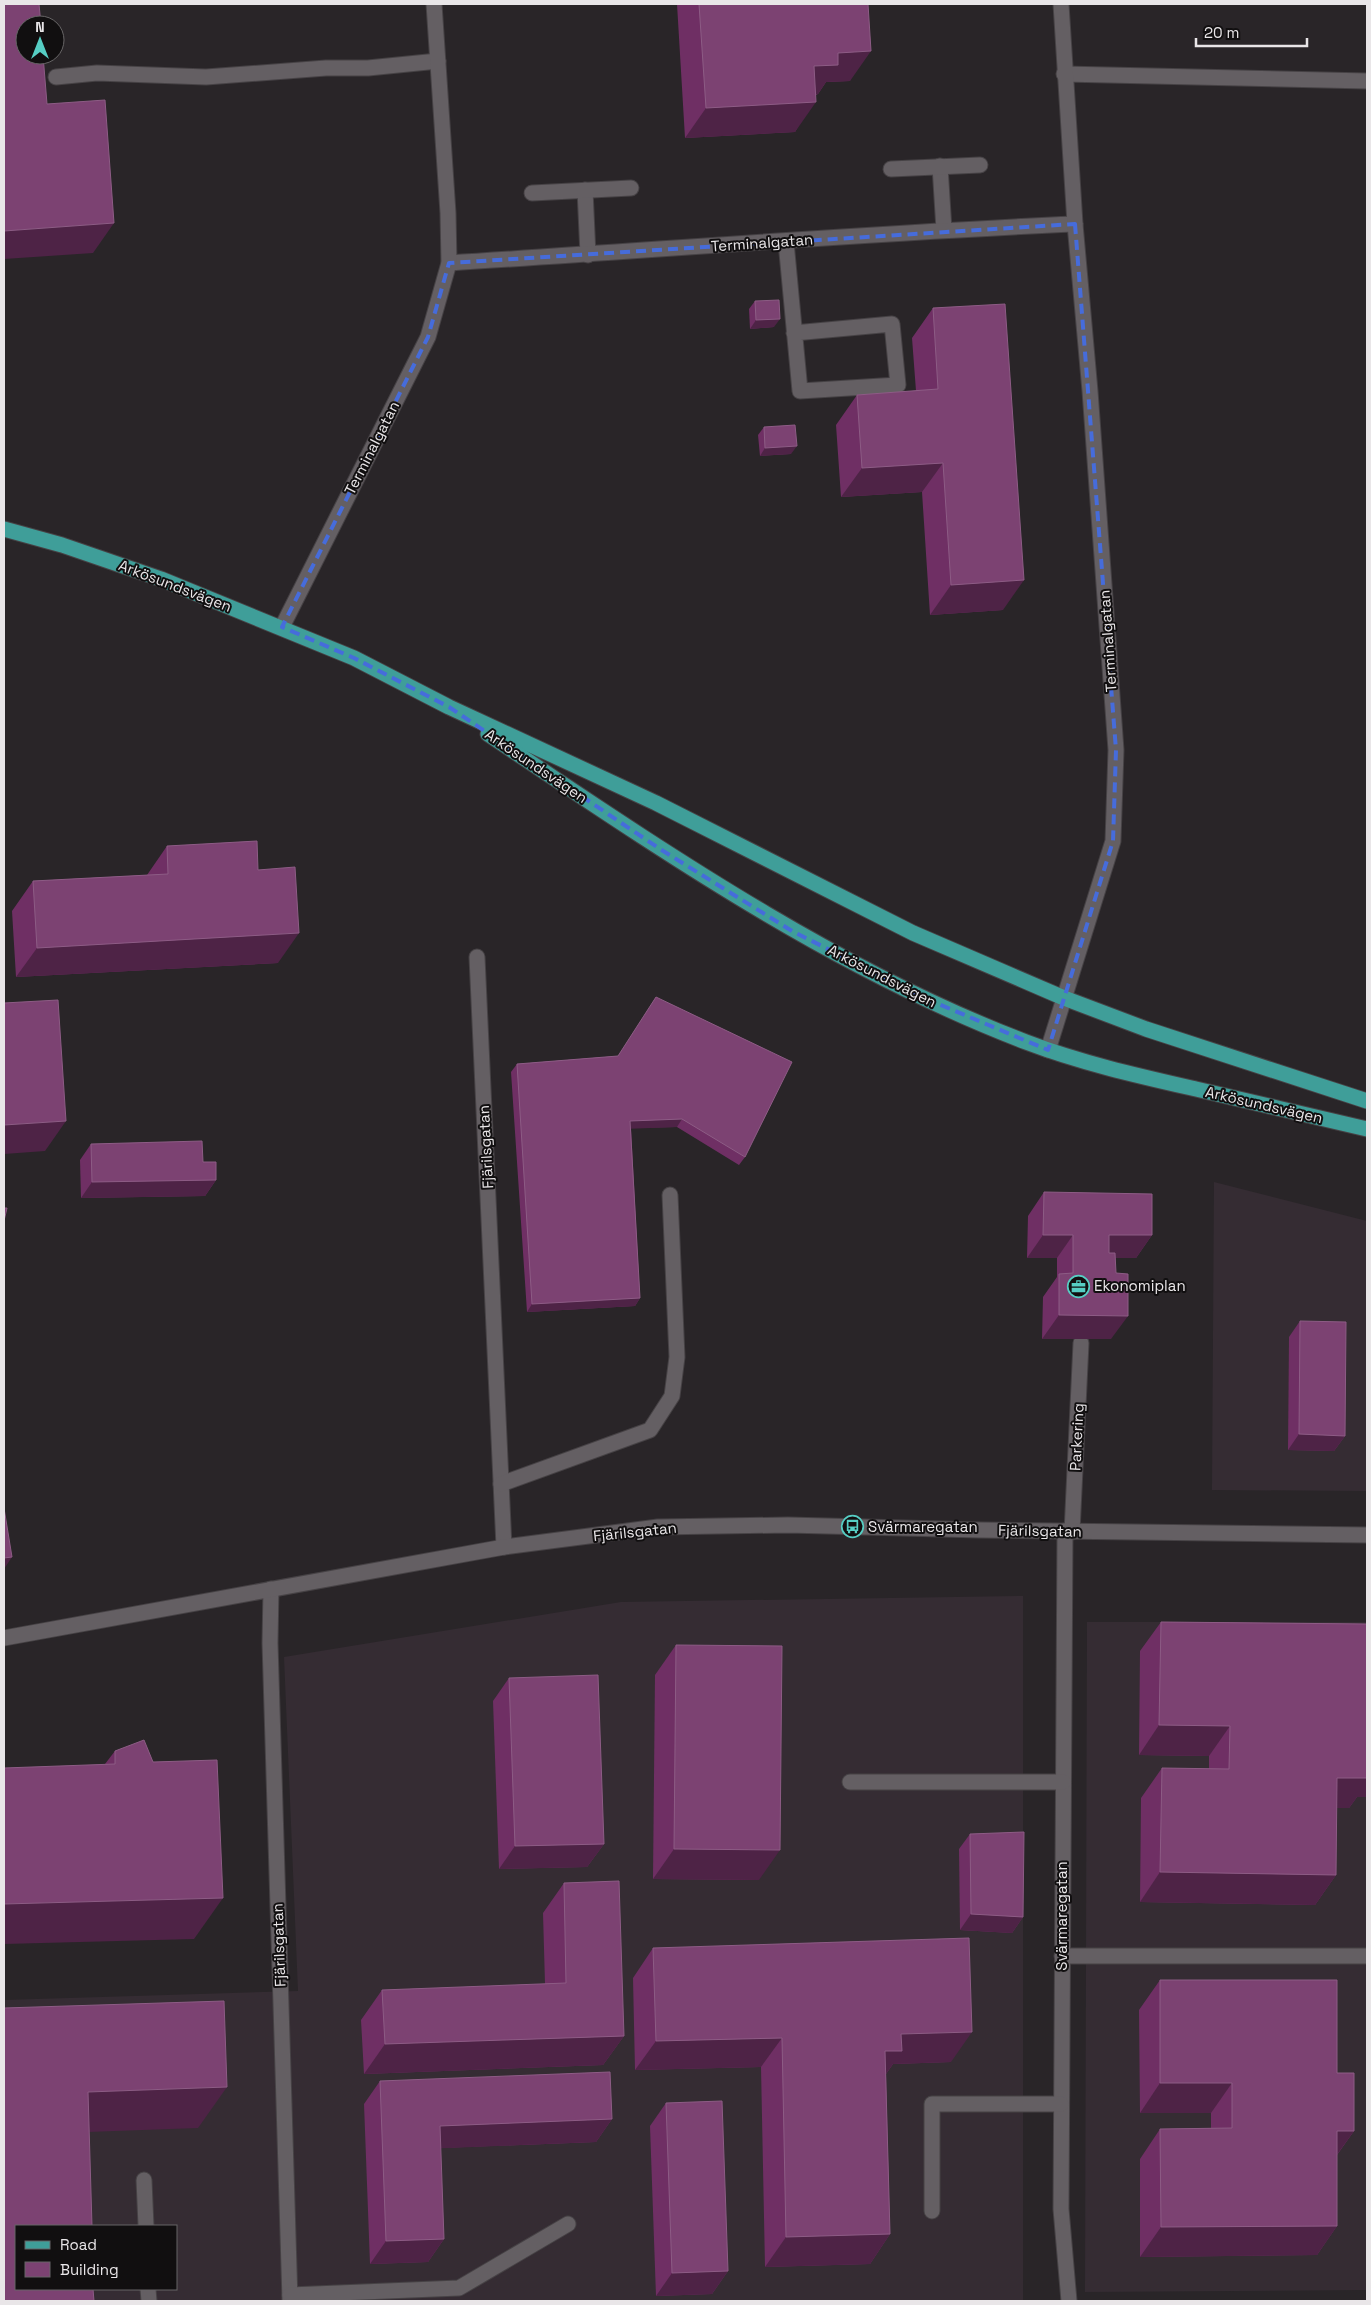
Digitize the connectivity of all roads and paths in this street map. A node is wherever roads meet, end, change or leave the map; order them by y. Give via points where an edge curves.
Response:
1 (434, 4) edge
2 (1061, 4) edge
3 (438, 61) junction
4 (1064, 74) junction
5 (56, 77) dead end
6 (1367, 80) edge
7 (980, 165) dead end
8 (940, 166) junction
9 (891, 169) dead end
10 (631, 188) dead end
11 (584, 190) junction
12 (532, 192) dead end
13 (1075, 224) junction
14 (944, 230) junction
15 (786, 242) junction
16 (588, 255) junction
17 (449, 263) junction
18 (794, 333) junction
19 (4, 529) edge
20 (282, 627) junction
21 (449, 707) junction
22 (477, 957) dead end
23 (1064, 998) junction
24 (1048, 1050) junction
25 (1367, 1101) edge
26 (1367, 1129) edge
27 (670, 1195) dead end
28 (1081, 1343) edge
29 (501, 1484) junction
30 (1069, 1531) junction
31 (1367, 1535) edge
32 (504, 1547) junction
33 (271, 1589) junction
34 (4, 1638) edge
35 (850, 1782) dead end
36 (1063, 1782) junction
37 (1062, 1956) junction
38 (1367, 1956) edge
39 (1061, 2104) junction
40 (144, 2180) dead end
41 (932, 2211) dead end
42 (568, 2224) dead end
43 (146, 2225) edge
44 (290, 2298) edge
45 (1069, 2301) edge

1 - 3 street, Terminalgatan
2 - 4 street, Terminalgatan
3 - 5 street via 206,77 130,73
3 - 17 street, Terminalgatan
4 - 6 street
4 - 13 street, Terminalgatan
7 - 8 street
8 - 9 street
8 - 14 street
10 - 11 street
11 - 12 street
11 - 16 street
13 - 14 street, Terminalgatan
13 - 23 street, Terminalgatan via 1116,750 1113,841
14 - 15 street, Terminalgatan
15 - 16 street, Terminalgatan
15 - 18 street
16 - 17 street, Terminalgatan
17 - 20 street, Terminalgatan via 428,337
18 - 18 street via 800,391 898,385 892,324
19 - 20 main road, Arkösundsvägen via 161,579
20 - 21 main road, Arkösundsvägen via 354,658
21 - 23 main road, Arkösundsvägen via 656,803 913,932
21 - 24 main road, Arkösundsvägen via 660,849 792,931 929,1000
22 - 29 street, Fjärilsgatan
23 - 24 street, Terminalgatan
23 - 25 main road, Arkösundsvägen via 1146,1029
24 - 26 main road, Arkösundsvägen via 1115,1070
27 - 29 street via 677,1356 672,1396 650,1430
28 - 30 street, Parkering
29 - 32 street, Fjärilsgatan
30 - 31 street, Fjärilsgatan
30 - 32 street, Fjärilsgatan via 788,1525 658,1527
30 - 36 street, Svärmaregatan
32 - 33 street, Fjärilsgatan
33 - 34 street, Fjärilsgatan
33 - 44 street, Fjärilsgatan via 270,1653
35 - 36 street
36 - 37 street, Svärmaregatan
37 - 38 street
37 - 39 street, Svärmaregatan
39 - 41 street via 932,2104
39 - 45 street, Svärmaregatan via 1061,2209
40 - 43 street
42 - 44 street via 459,2288

